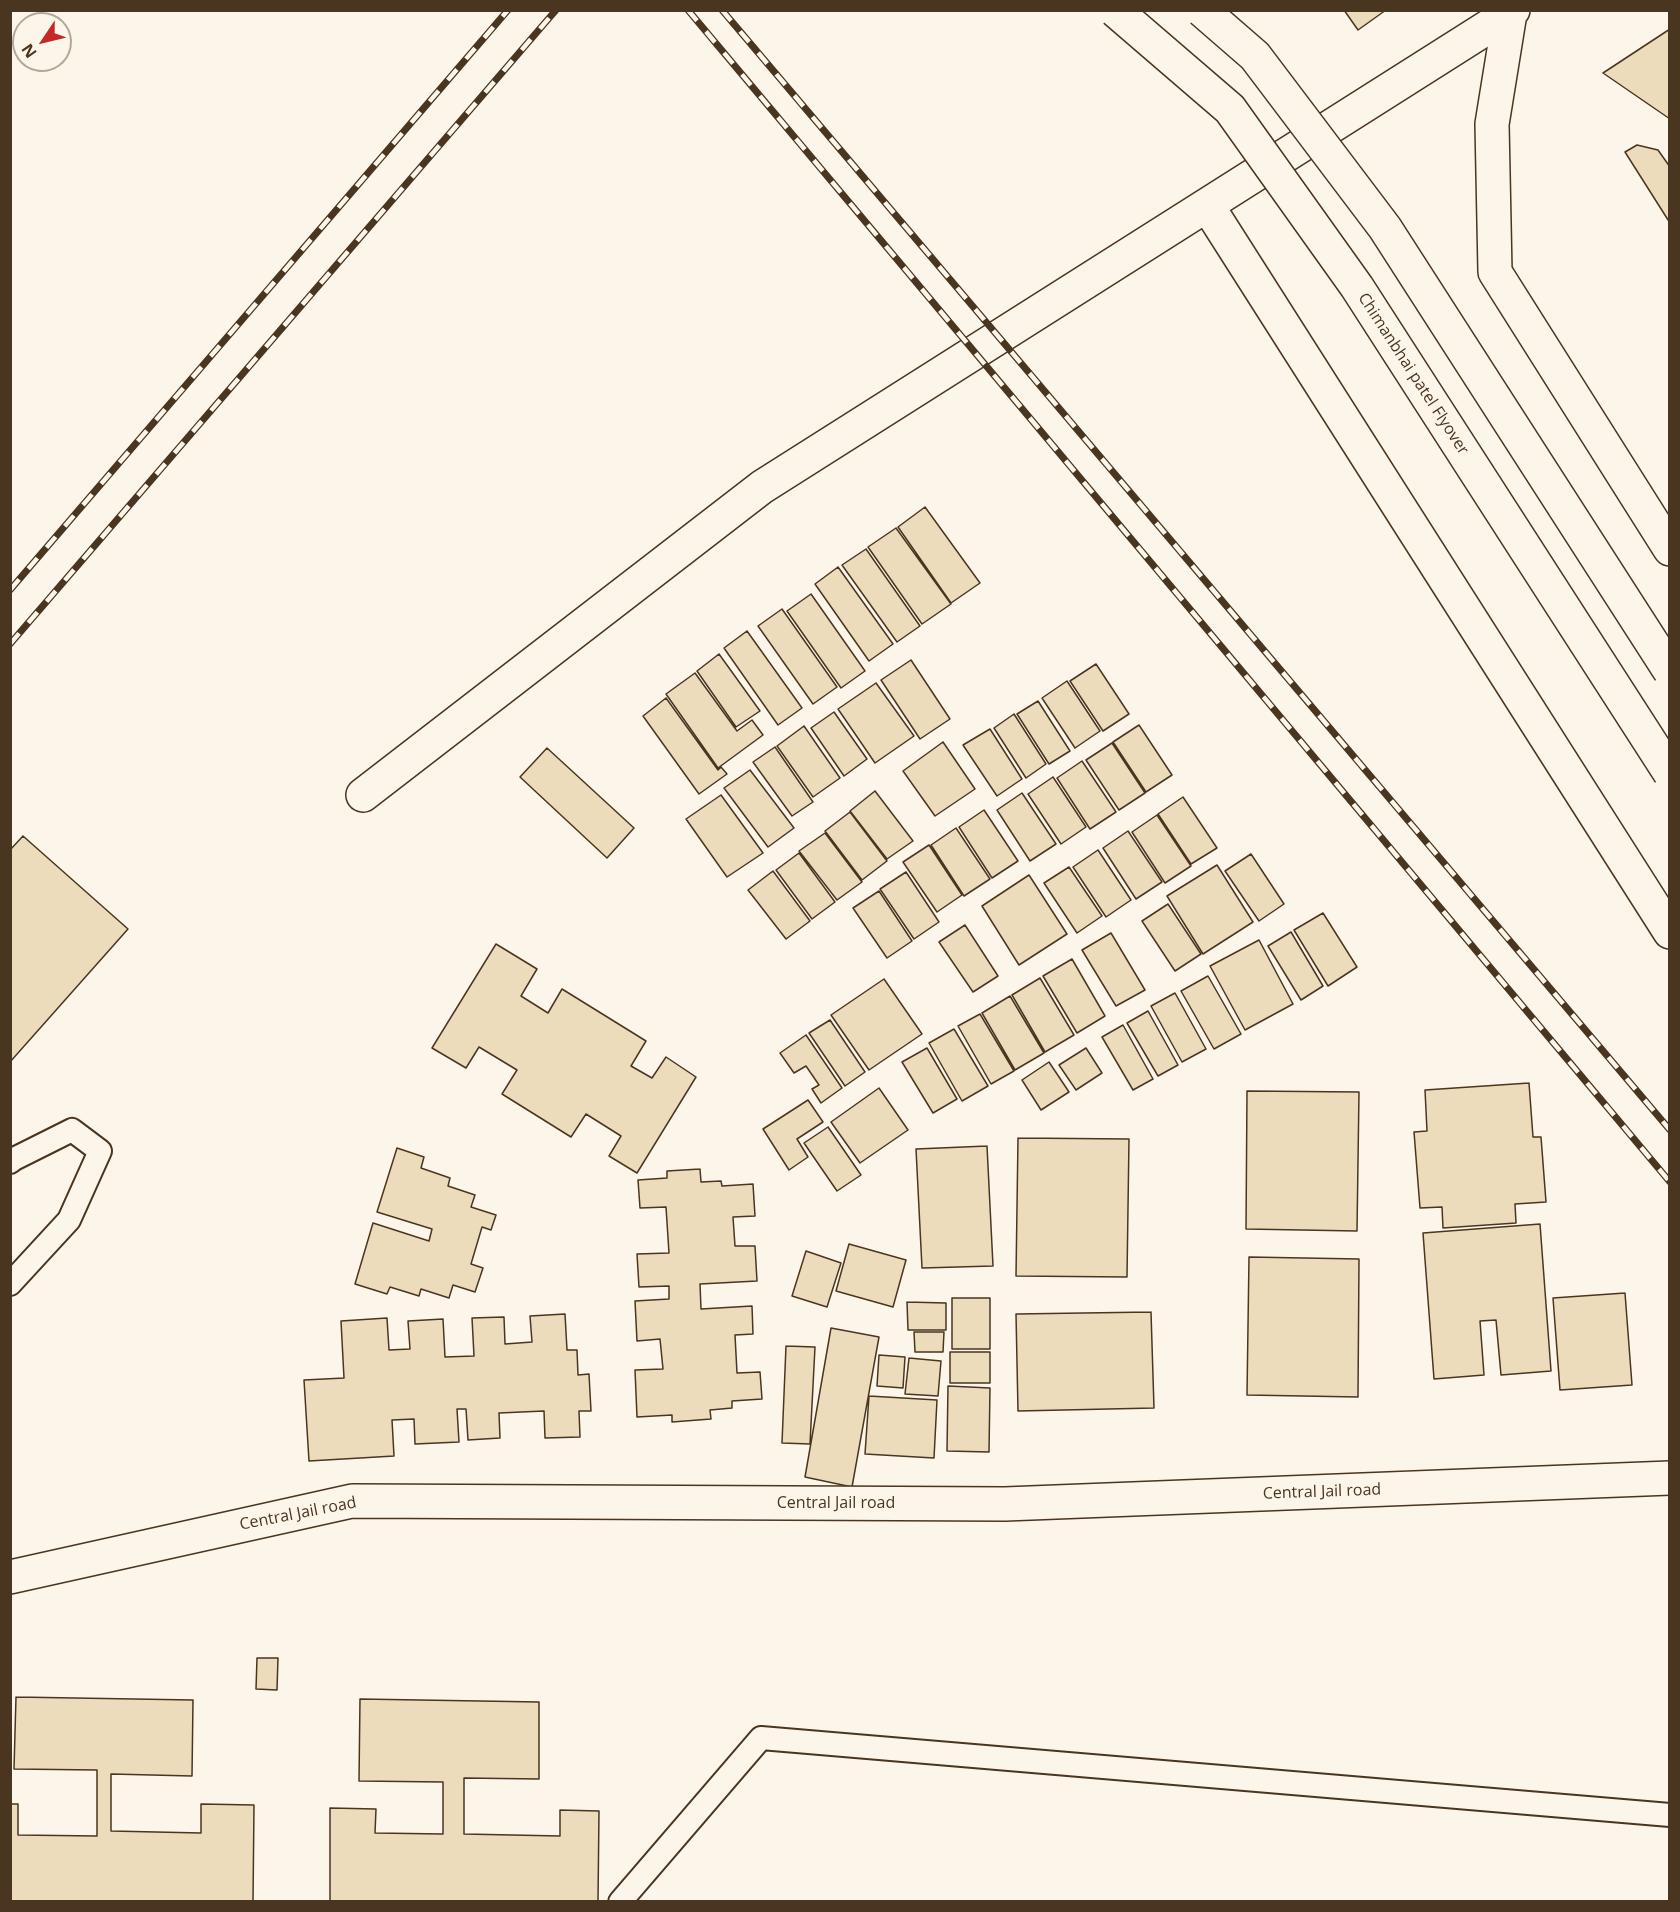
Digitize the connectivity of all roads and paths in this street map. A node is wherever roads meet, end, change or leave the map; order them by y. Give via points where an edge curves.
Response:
1 (1115, 10) edge
2 (1202, 10) edge
3 (1511, 11) edge
4 (1207, 205) junction
5 (1670, 549) edge
6 (1670, 671) edge
7 (1670, 772) edge
8 (363, 795) dead end
9 (1670, 932) edge
10 (10, 1162) edge
11 (10, 1284) edge
12 (1670, 1478) edge
13 (10, 1577) edge
14 (1670, 1815) edge
15 (620, 1902) edge

1 - 7 street, Chimanbhai patel Flyover, bridge via 1230,109 1357,286
2 - 6 street, bridge via 1255,56 1385,228
3 - 4 street
3 - 5 street via 1492,124 1495,272
4 - 8 street via 762,487
4 - 9 street
10 - 11 lane via 72,1130 100,1150 69,1220
12 - 13 street, Central Jail road via 1005,1504 352,1501
14 - 15 lane via 761,1738

